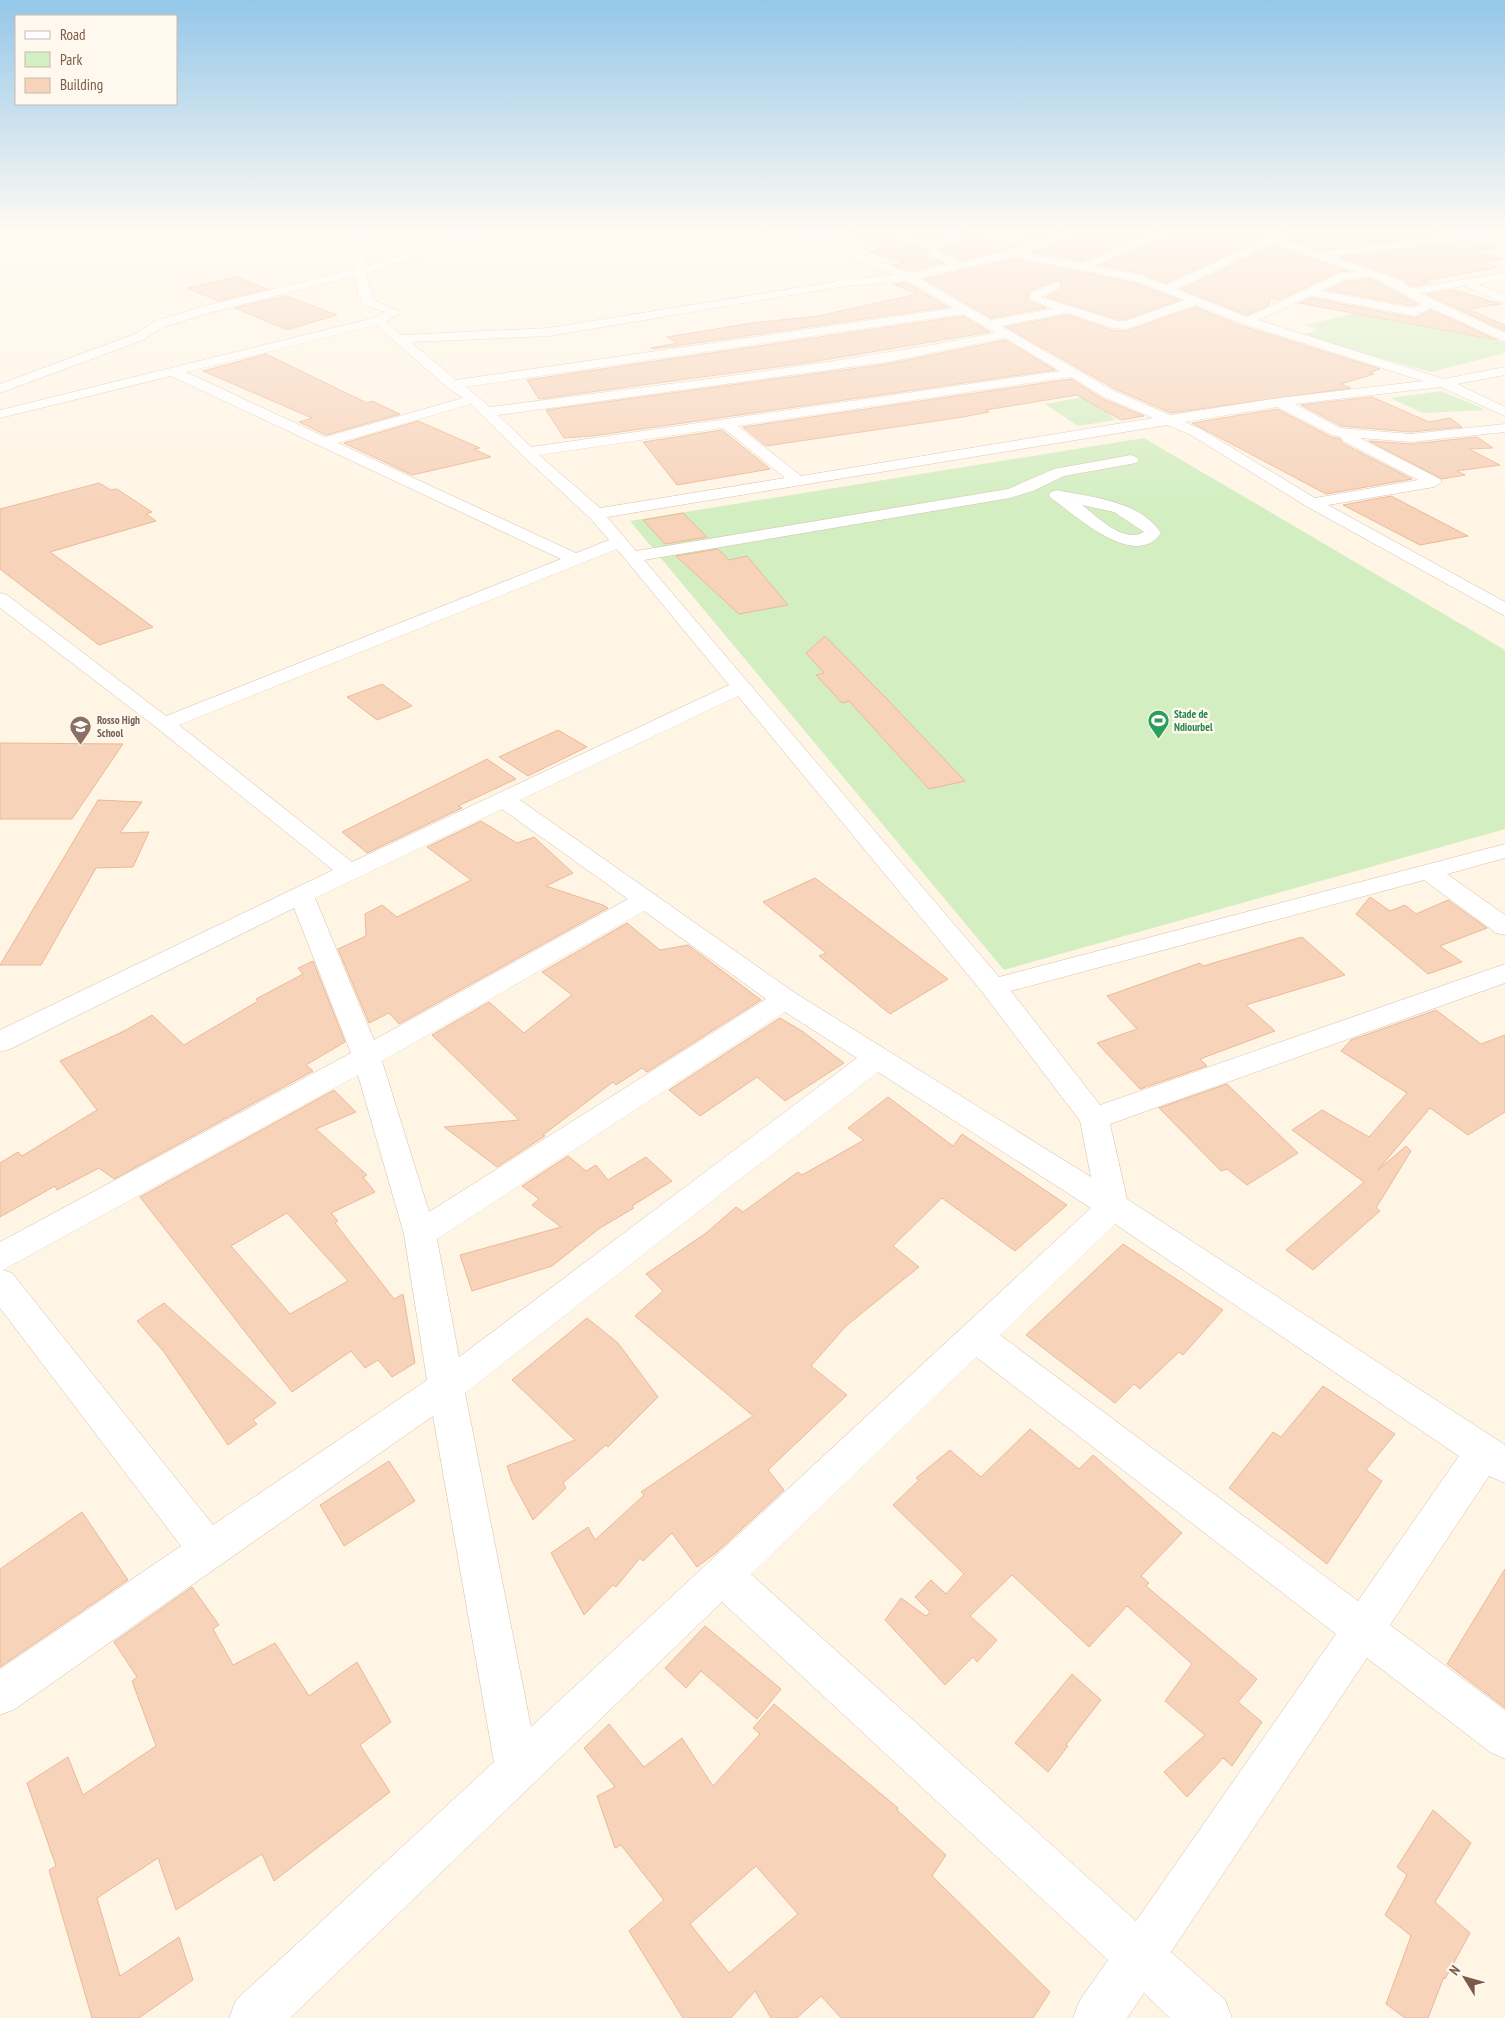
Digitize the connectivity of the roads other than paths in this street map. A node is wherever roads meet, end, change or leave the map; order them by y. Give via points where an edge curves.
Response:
1 (165, 322) edge
2 (373, 322) edge
3 (379, 322) edge
4 (608, 322) edge
5 (882, 322) edge
6 (987, 322) edge
7 (1000, 322) edge
8 (1107, 322) edge
9 (1135, 322) edge
10 (1252, 322) edge
11 (1471, 322) edge
12 (990, 324) junction
13 (1008, 334) junction
14 (1505, 338) edge
15 (401, 339) junction
16 (172, 371) junction
17 (1505, 371) edge
18 (1073, 373) junction
19 (1443, 383) junction
20 (453, 385) junction
21 (0, 389) edge
22 (640, 392) junction
23 (819, 396) dead end
24 (474, 399) junction
25 (1278, 402) junction
26 (654, 404) dead end
27 (834, 408) junction
28 (487, 412) junction
29 (1505, 412) edge
30 (0, 414) edge
31 (668, 416) dead end
32 (1170, 419) junction
33 (726, 423) junction
34 (681, 428) junction
35 (1505, 428) edge
36 (1337, 432) junction
37 (324, 442) junction
38 (527, 452) junction
39 (1130, 460) dead end
40 (798, 481) junction
41 (1034, 485) junction
42 (1057, 495) junction
43 (1312, 503) junction
44 (596, 514) junction
45 (626, 550) junction
46 (576, 560) junction
47 (0, 599) edge
48 (1505, 610) edge
49 (741, 687) junction
50 (164, 724) junction
51 (503, 799) junction
52 (1505, 851) edge
53 (350, 872) junction
54 (1428, 872) junction
55 (301, 894) junction
56 (645, 900) junction
57 (1505, 927) edge
58 (1505, 973) edge
59 (992, 987) junction
60 (785, 999) junction
61 (0, 1042) edge
62 (366, 1057) junction
63 (878, 1057) junction
64 (1094, 1118) junction
65 (1113, 1206) junction
66 (420, 1234) junction
67 (0, 1258) edge
68 (0, 1283) edge
69 (975, 1336) junction
70 (446, 1387) junction
71 (1495, 1459) edge
72 (208, 1550) junction
73 (722, 1575) junction
74 (1362, 1630) junction
75 (0, 1694) edge
76 (1505, 1737) edge
77 (517, 1769) junction
78 (1140, 1957) junction
79 (254, 2018) edge
80 (1098, 2018) edge
81 (1207, 2018) edge

1 - 21 street via 139,337
2 - 16 street
3 - 15 street
4 - 15 street via 549,332
5 - 20 street
6 - 12 street
7 - 12 street
8 - 9 street via 1127,325
10 - 19 street
11 - 14 street
12 - 13 street
13 - 18 street
13 - 22 street via 879,359
15 - 20 street
16 - 30 street
16 - 37 street
17 - 19 street
18 - 27 street
18 - 32 street via 1121,400
19 - 25 street
19 - 29 street
20 - 24 street
22 - 26 street
22 - 28 street
23 - 27 street
24 - 28 street
24 - 37 street
25 - 32 street
25 - 36 street
27 - 33 street
28 - 38 street
31 - 34 street
32 - 40 street
32 - 43 street
33 - 34 street
33 - 40 street
34 - 38 street
35 - 36 street via 1411,438
36 - 43 street via 1434,482
37 - 46 street
38 - 44 street
39 - 41 street via 1060,472
40 - 44 street
41 - 42 street
41 - 45 street via 1010,493
42 - 42 street via 1119,508 1147,525 1153,533 1143,539 1114,536
43 - 48 street
44 - 45 street
45 - 46 street
45 - 49 street
46 - 50 street
47 - 50 street
49 - 51 street
49 - 59 street
50 - 53 street
51 - 53 street
51 - 56 street
52 - 54 street
53 - 55 street
54 - 57 street
54 - 59 street
55 - 61 street
55 - 62 street
56 - 60 street
56 - 62 street
58 - 64 street
59 - 64 street
60 - 63 street
60 - 66 street
62 - 66 street
62 - 67 street
63 - 65 street
63 - 70 street
64 - 65 street
65 - 69 street
65 - 71 street
66 - 70 street
68 - 72 street
69 - 73 street
69 - 74 street
70 - 72 street
70 - 77 street
71 - 74 street
72 - 75 street
73 - 77 street
73 - 78 street
74 - 76 street
74 - 78 street
77 - 79 street
78 - 80 street
78 - 81 street

